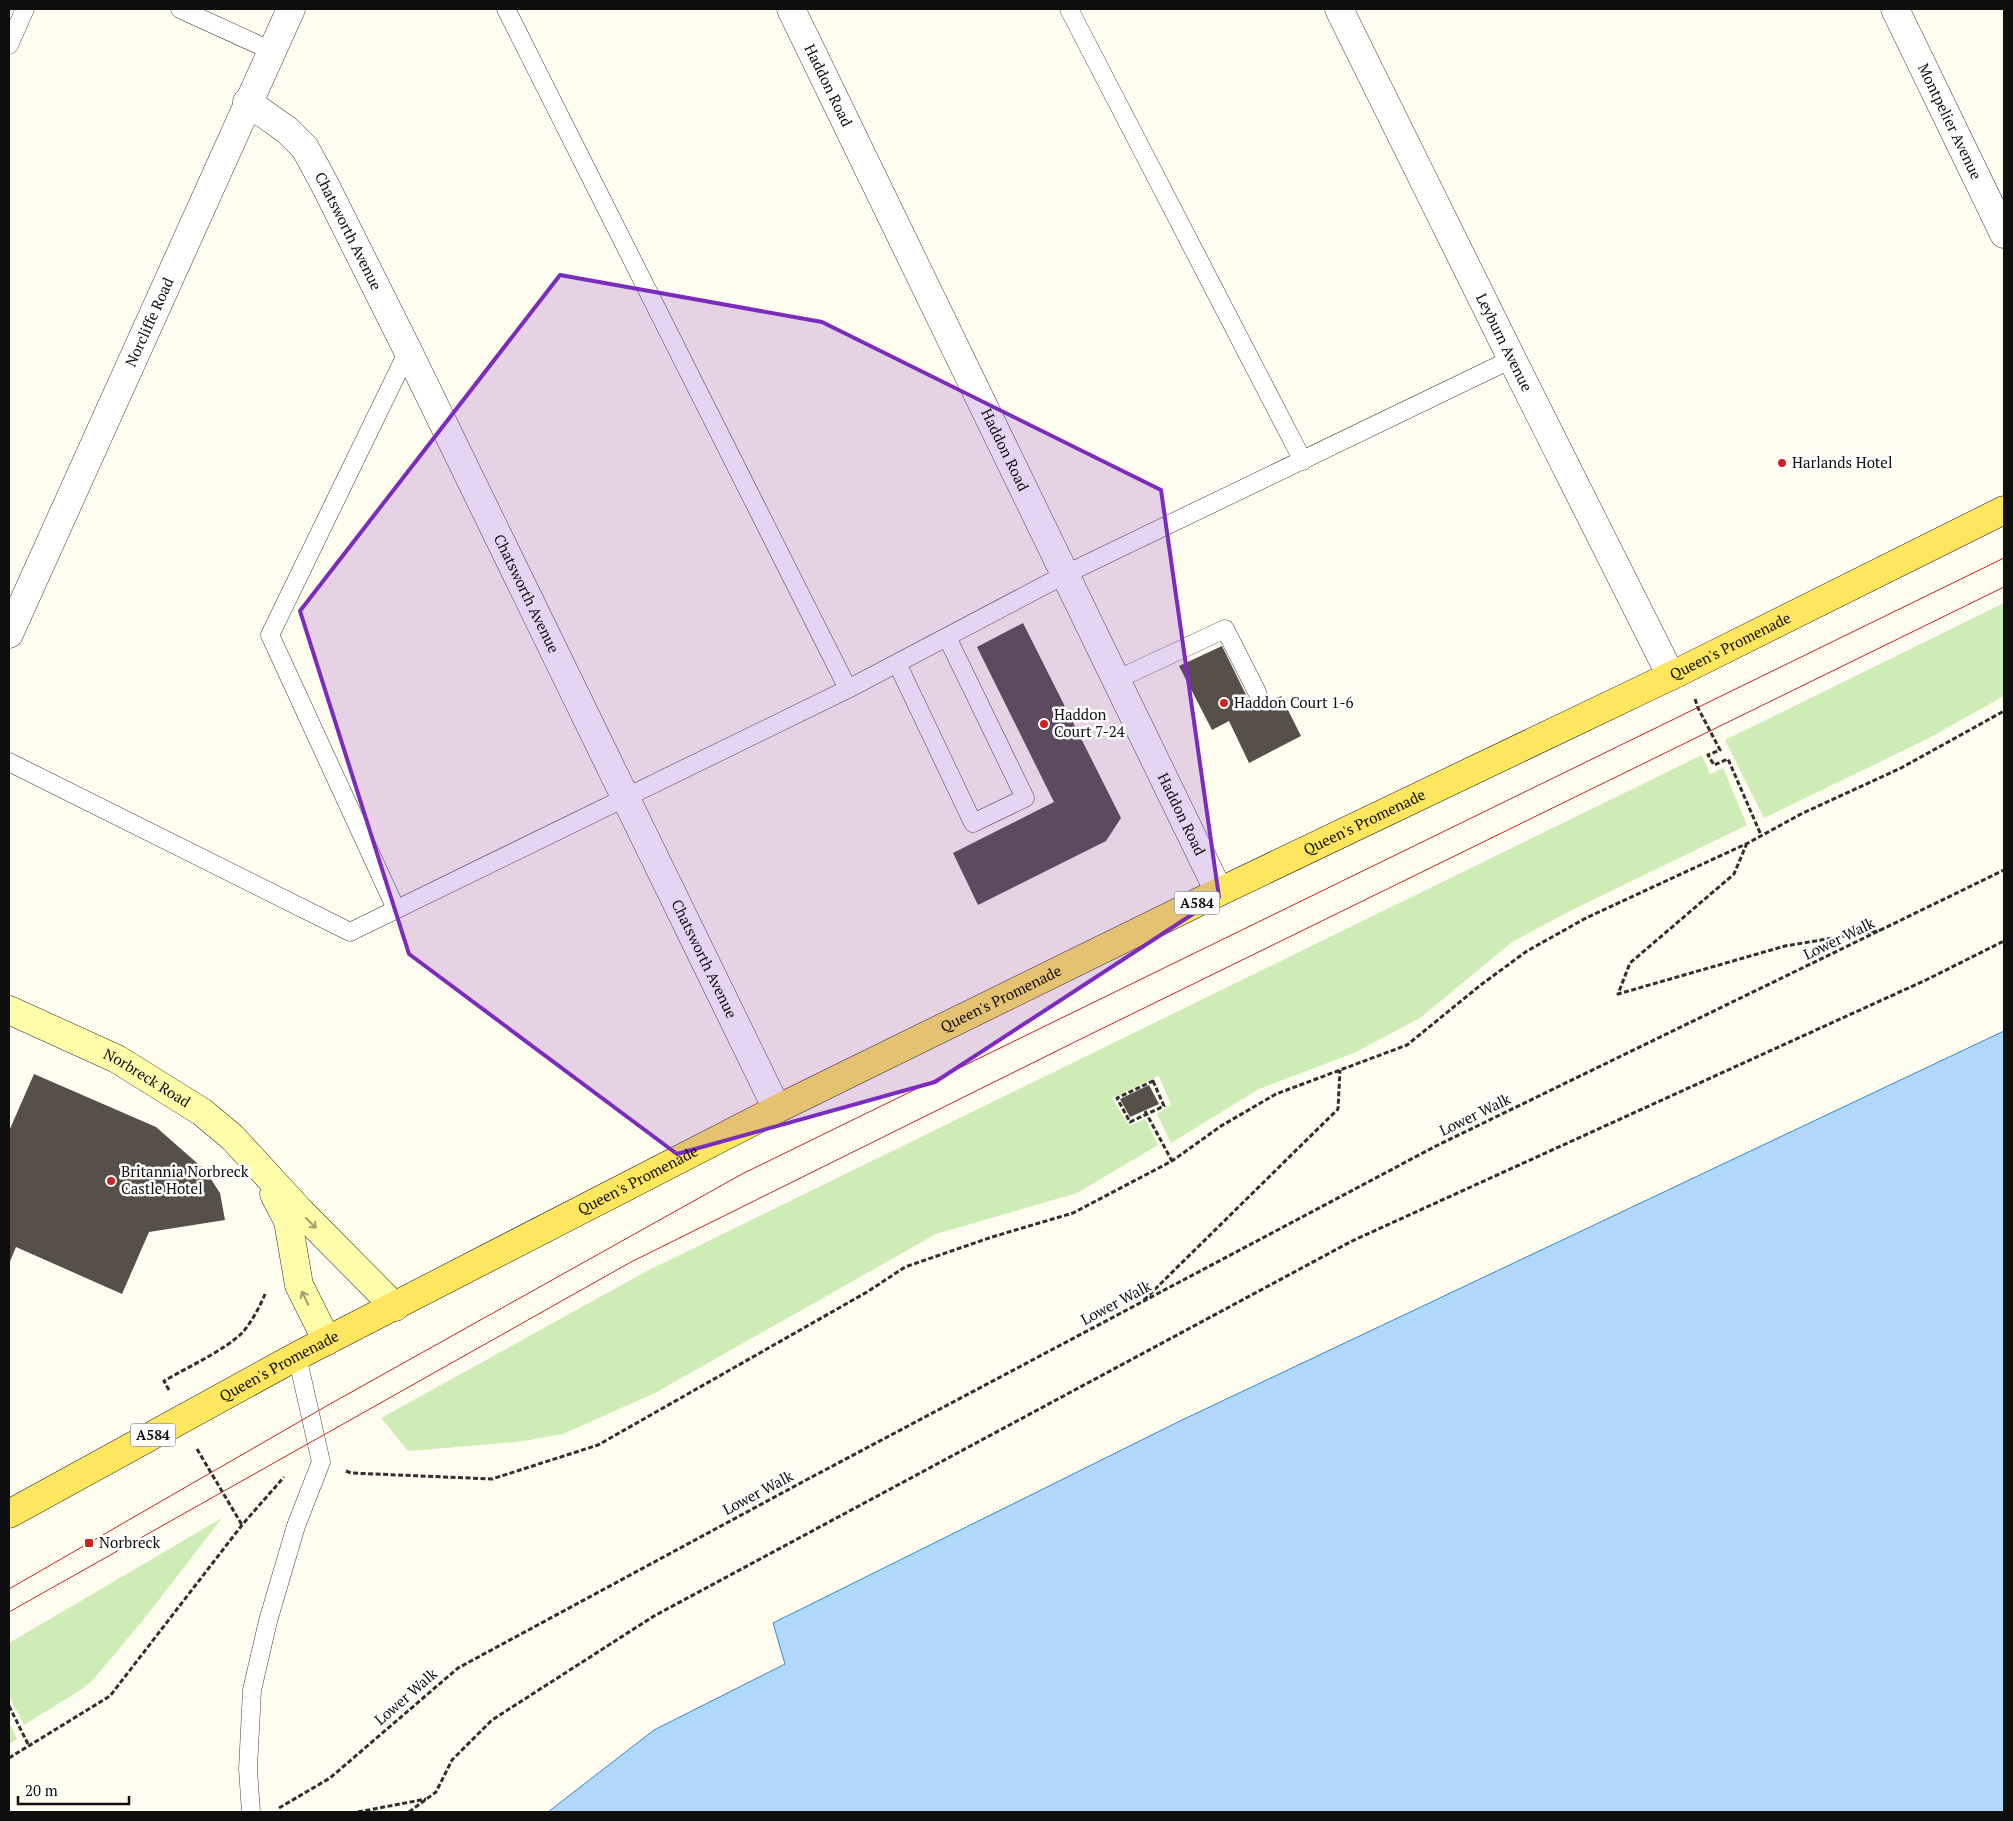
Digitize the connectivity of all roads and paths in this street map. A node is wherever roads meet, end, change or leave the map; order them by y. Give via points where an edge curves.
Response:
1 (25, 9) edge
2 (180, 9) edge
3 (291, 9) edge
4 (506, 9) edge
5 (791, 9) edge
6 (1069, 9) edge
7 (1339, 9) edge
8 (1895, 9) edge
9 (9, 46) edge
10 (272, 51) junction
11 (248, 102) junction
12 (2004, 234) edge
13 (408, 351) junction
14 (1512, 359) junction
15 (1303, 461) junction
16 (2004, 510) edge
17 (1066, 574) junction
18 (9, 634) edge
19 (946, 637) junction
20 (897, 663) junction
21 (1676, 674) junction
22 (1116, 680) junction
23 (848, 689) junction
24 (1258, 692) dead end
25 (2004, 712) edge
26 (9, 762) edge
27 (625, 796) junction
28 (1761, 835) junction
29 (1748, 843) junction
30 (2004, 870) edge
31 (1220, 892) junction
32 (396, 909) junction
33 (1884, 930) junction
34 (2004, 941) edge
35 (9, 1010) edge
36 (1340, 1070) junction
37 (777, 1109) junction
38 (1145, 1111) dead end
39 (1148, 1115) junction
40 (1172, 1161) junction
41 (265, 1175) junction
42 (1141, 1302) junction
43 (395, 1307) junction
44 (327, 1342) junction
45 (296, 1356) junction
46 (196, 1449) dead end
47 (321, 1462) junction
48 (9, 1514) edge
49 (242, 1525) junction
50 (9, 1706) edge
51 (29, 1746) junction
52 (9, 1758) edge
53 (427, 1799) junction
54 (251, 1812) edge
55 (272, 1812) edge
56 (358, 1812) edge
57 (409, 1812) edge

1 - 9 lane
2 - 10 lane
3 - 10 street, Norcliffe Road
4 - 23 lane
5 - 17 street, Haddon Road
6 - 15 lane
7 - 14 street, Leyburn Avenue
8 - 12 street, Montpelier Avenue
10 - 11 street, Norcliffe Road
11 - 13 street, Chatsworth Avenue via 287,130 305,148
11 - 18 street, Norcliffe Road
13 - 27 street, Chatsworth Avenue
13 - 32 lane via 270,636
14 - 15 lane
14 - 21 street, Leyburn Avenue
15 - 17 lane
16 - 21 main road, Queen's Promenade / A584
17 - 19 lane
17 - 22 street, Haddon Road
19 - 20 lane
19 - 20 lane via 1025,798 973,823
20 - 23 lane
21 - 28 path via 1720,750 1708,755 1714,765 1728,759
21 - 31 main road, Queen's Promenade / A584
22 - 24 lane via 1225,629
22 - 31 street, Haddon Road
23 - 27 lane
25 - 28 path via 1901,768
26 - 32 lane via 350,932
27 - 32 lane
27 - 37 street, Chatsworth Avenue
28 - 29 path
29 - 33 path via 1734,874 1630,963 1618,994 1784,946
29 - 36 path via 1586,918 1527,951 1407,1045
30 - 33 path, Lower Walk
31 - 37 main road, Queen's Promenade / A584
33 - 42 path, Lower Walk via 1436,1146
34 - 53 path via 1917,984 1352,1241 774,1550 654,1616 492,1720 452,1760 436,1792
35 - 41 street, Norbreck Road via 117,1059 202,1112 232,1137
36 - 40 path via 1276,1094 1221,1126
36 - 42 path via 1338,1109
37 - 43 main road, Queen's Promenade / A584
38 - 39 path
39 - 39 path via 1164,1106 1153,1081 1117,1098 1130,1122
39 - 40 path
40 - 47 path via 1073,1213 905,1267 868,1292 598,1445 492,1479 351,1473
41 -> 43 street, Norbreck Road
44 -> 41 street, Norbreck Road via 299,1285 288,1221
42 - 55 path, Lower Walk via 458,1668 330,1778
43 - 44 main road, Queen's Promenade / A584
44 - 45 main road, Queen's Promenade / A584
45 - 47 lane
45 - 48 main road, Queen's Promenade / A584
46 - 49 path
47 - 49 path via 282,1478
47 - 54 lane via 296,1526 252,1690 248,1769
49 - 51 path via 110,1696
50 - 51 path
51 - 52 path
53 - 56 path
53 - 57 path

